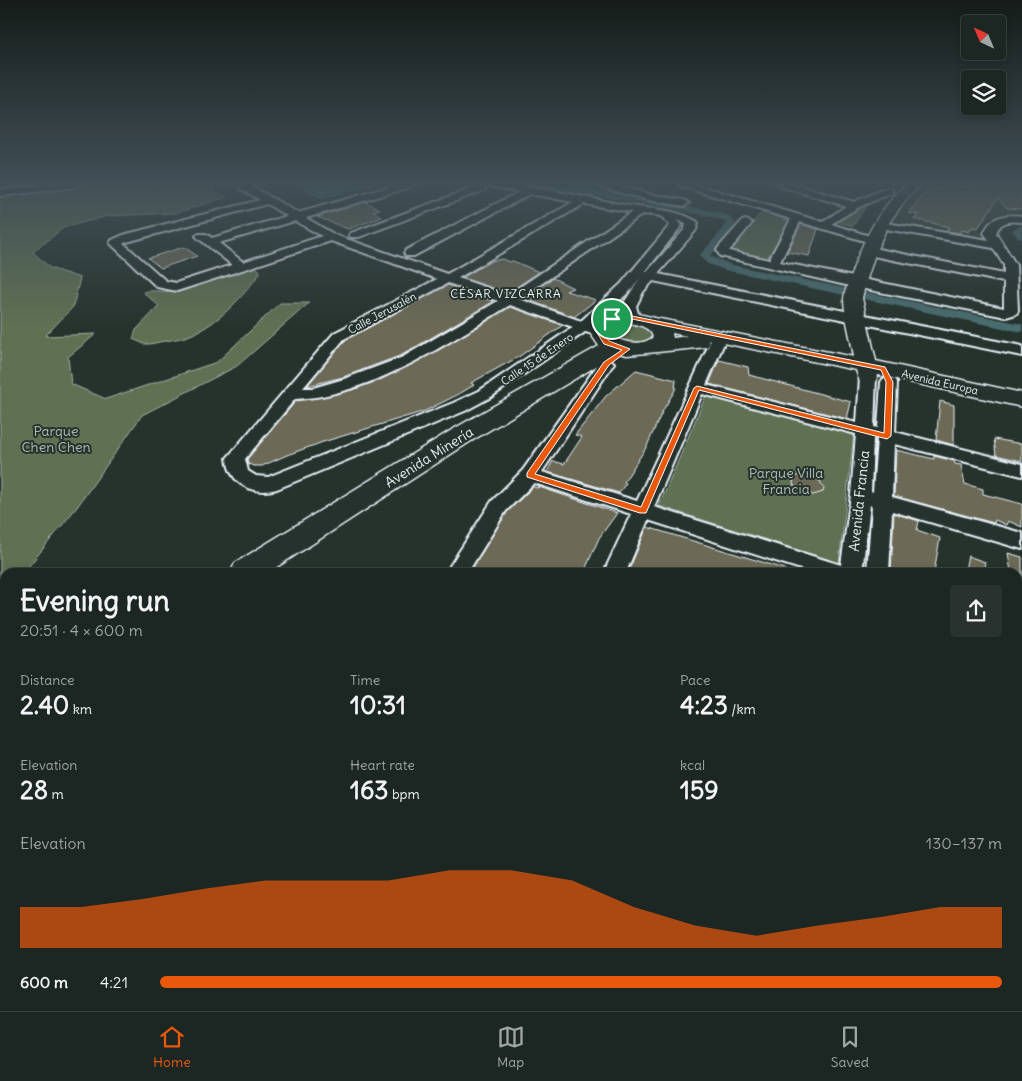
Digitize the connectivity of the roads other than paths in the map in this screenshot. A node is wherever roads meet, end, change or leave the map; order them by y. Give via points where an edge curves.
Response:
1 (147, 231) edge
2 (197, 231) edge
3 (247, 231) edge
4 (321, 231) edge
5 (347, 231) edge
6 (363, 231) edge
7 (452, 231) edge
8 (529, 231) edge
9 (611, 231) edge
10 (672, 231) edge
11 (738, 231) edge
12 (789, 231) edge
13 (849, 231) edge
14 (855, 231) edge
15 (869, 231) edge
16 (991, 231) edge
17 (355, 234) junction
18 (869, 236) junction
19 (331, 237) junction
20 (210, 242) junction
21 (380, 243) junction
22 (998, 245) junction
23 (366, 249) junction
24 (410, 253) junction
25 (772, 265) junction
26 (241, 266) junction
27 (454, 274) junction
28 (644, 275) junction
29 (1010, 279) junction
30 (515, 296) junction
31 (857, 299) junction
32 (642, 320) junction
33 (606, 336) junction
34 (718, 341) junction
35 (655, 346) junction
36 (1022, 351) edge
37 (876, 373) junction
38 (697, 388) junction
39 (289, 394) junction
40 (1022, 400) edge
41 (1022, 411) edge
42 (866, 432) junction
43 (887, 436) junction
44 (1022, 470) edge
45 (530, 475) junction
46 (242, 477) joint
47 (861, 495) junction
48 (883, 502) junction
49 (643, 511) junction
50 (1022, 542) edge
51 (252, 568) edge
52 (286, 568) edge
53 (459, 568) edge
54 (617, 568) edge
55 (823, 568) edge
56 (852, 568) edge
57 (878, 568) edge

1 - 26 street via 116,243 167,286 177,287
2 - 20 street
3 - 20 street
4 - 19 street
5 - 17 street
6 - 17 street
7 - 24 street
8 - 27 street, Calle Jerusalén
9 - 30 street
10 - 28 street, Calle 15 de Enero
11 - 25 street via 723,250 724,254
12 - 25 street
13 - 18 street
14 - 18 street
15 - 18 main road
16 - 22 street
17 - 21 street
18 - 22 street
18 - 29 street
18 - 31 main road, Avenida Francia via 842,276
19 - 23 street
19 - 26 street
20 - 26 street
21 - 23 street
21 - 24 street
22 - 29 street via 1010,265
23 - 27 street
24 - 27 street
25 - 31 street
27 - 30 street
27 - 39 street, Calle Jerusalén via 339,336
28 - 31 street
28 - 32 street, Calle 15 de Enero via 629,306
28 - 33 street, Calle 15 de Enero via 626,287
29 - 31 street via 1011,311 1006,313
30 - 33 street
30 - 33 street via 572,309
30 - 39 street via 408,360 314,393
31 - 36 street
31 - 37 main road, Avenida Francia
32 - 33 main road, Avenida Europa
32 - 34 main road, Avenida Europa
32 - 35 main road via 661,330 663,338
33 - 35 main road, Avenida Europa
33 - 45 street
33 - 46 street, Calle 15 de Enero via 459,407 270,484 250,483
33 - 51 main road, Avenida Minería via 459,437
33 - 52 main road, Avenida Minería
34 - 35 main road, Avenida Europa
34 - 37 main road, Avenida Europa
34 - 38 street
37 - 40 main road, Avenida Europa
37 - 41 main road, Avenida Europa
37 - 42 street, Avenida Francia
37 - 43 street, Avenida Francia
38 - 42 street
38 - 49 street
39 - 46 street, Calle Jerusalén via 236,458 236,468
42 - 43 street
42 - 47 street, Avenida Francia
43 - 44 street
43 - 48 street, Avenida Francia
45 - 49 street
45 - 53 street via 499,506
47 - 48 street
47 - 56 street, Avenida Francia
48 - 50 street
48 - 57 street, Avenida Francia
49 - 54 street
49 - 55 street

